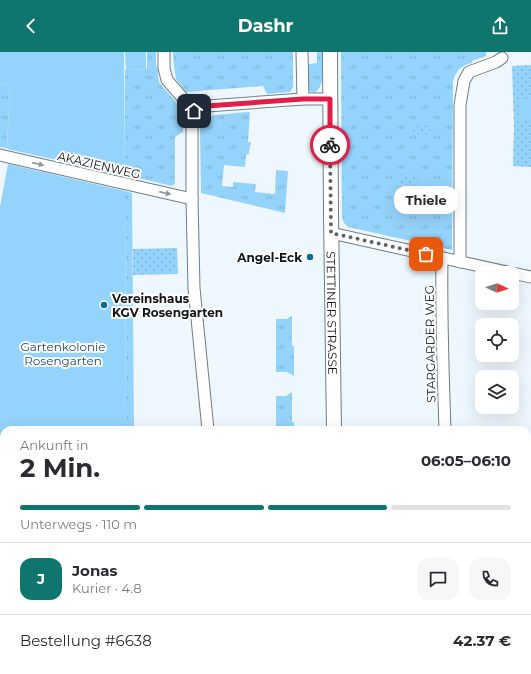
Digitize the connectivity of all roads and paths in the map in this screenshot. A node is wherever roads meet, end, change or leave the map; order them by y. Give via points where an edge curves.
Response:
1 (164, 52) edge
2 (302, 52) edge
3 (330, 52) edge
4 (502, 58) dead end
5 (303, 99) junction
6 (330, 99) junction
7 (194, 111) junction
8 (0, 155) edge
9 (192, 199) junction
10 (331, 233) junction
11 (442, 258) junction
12 (460, 262) junction
13 (479, 266) edge
14 (519, 274) edge
15 (531, 277) edge
16 (208, 426) edge
17 (334, 426) edge
18 (445, 426) edge

1 - 7 street via 167,80
2 - 5 street
3 - 6 street, STETTINER STRASSE
4 - 12 street via 469,72 464,81 460,105
5 - 6 street
5 - 7 street via 207,106
6 - 10 street, STETTINER STRASSE
7 - 9 street
8 -> 9 street, AKAZIENWEG
9 - 16 street via 194,288
10 - 11 street
10 - 17 street, STETTINER STRASSE
11 - 12 street
11 - 18 street, STARGARDER WEG
12 - 13 street
14 - 15 street

